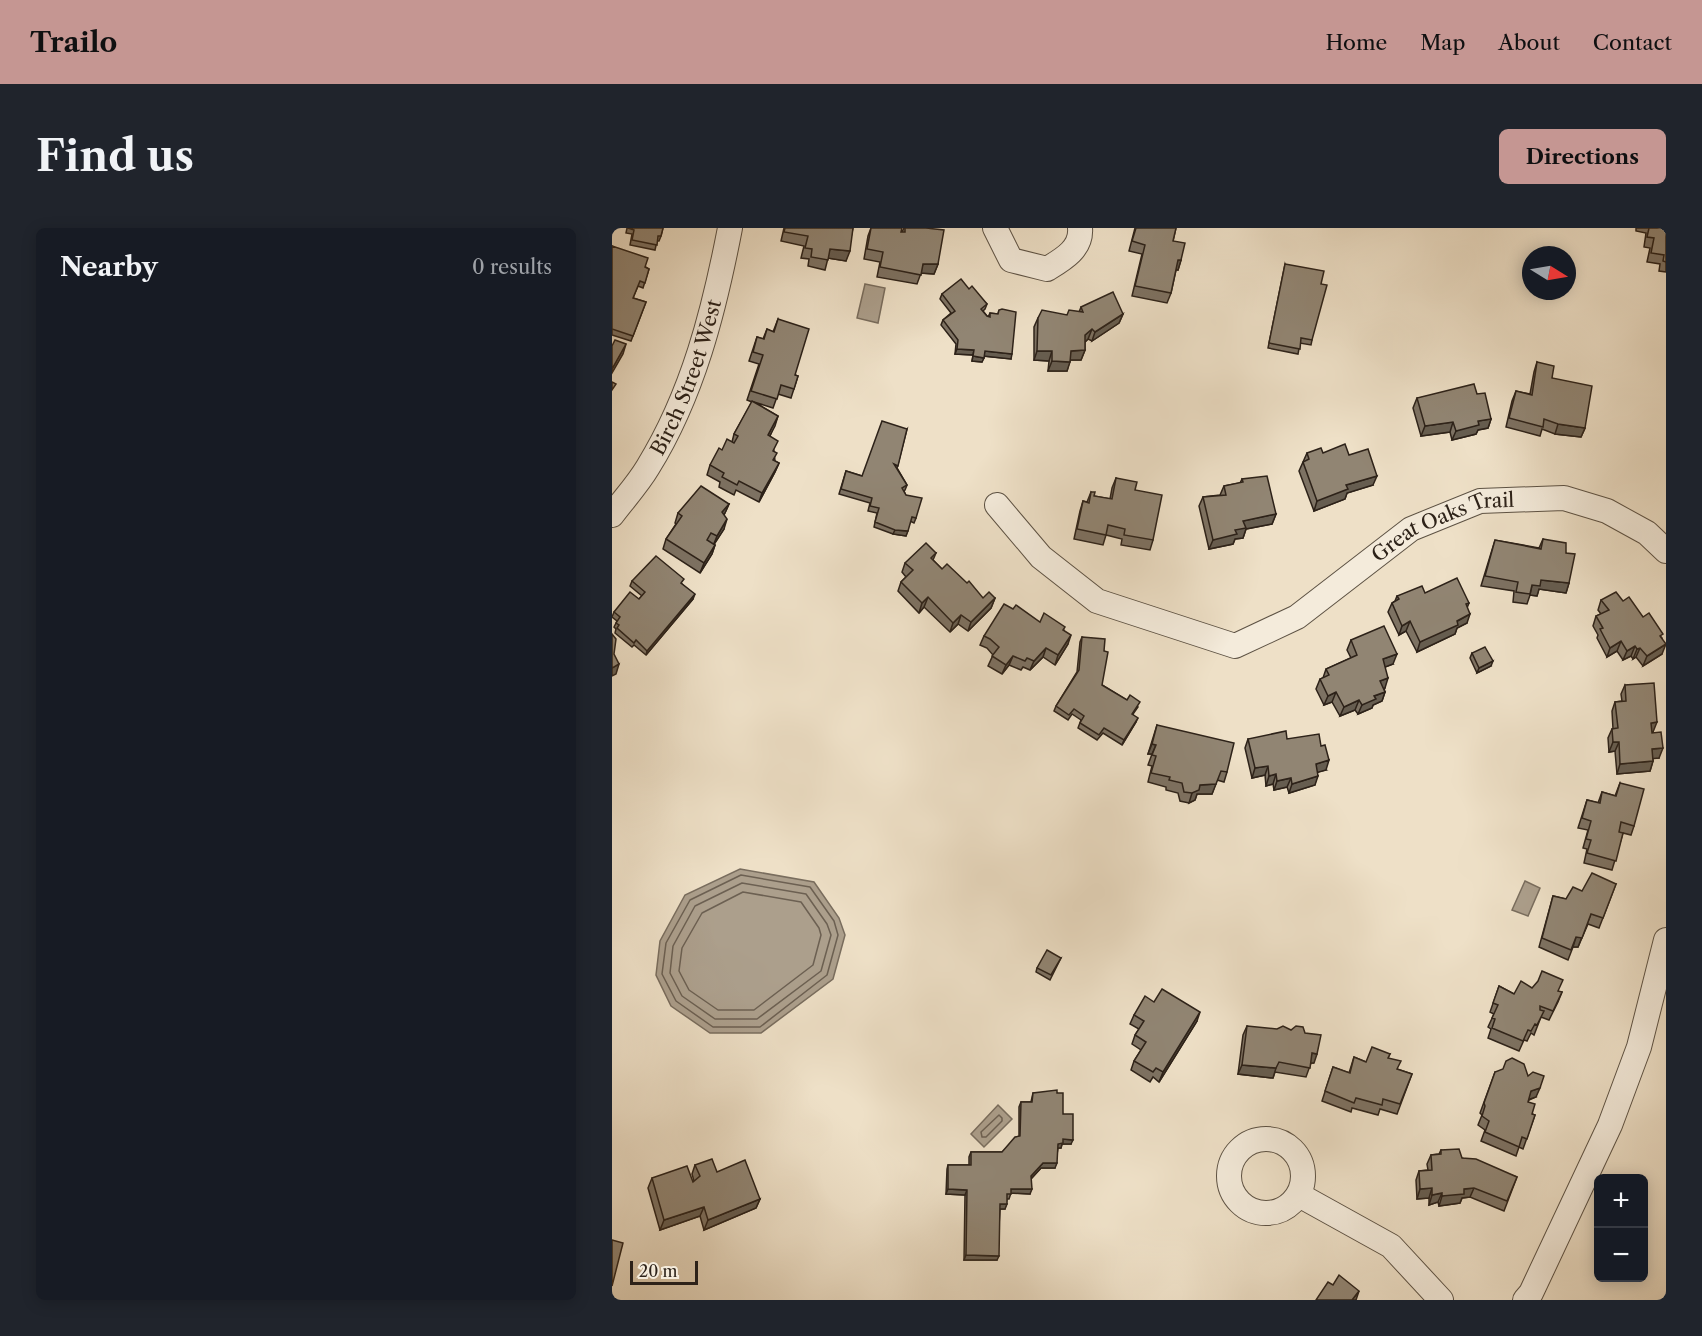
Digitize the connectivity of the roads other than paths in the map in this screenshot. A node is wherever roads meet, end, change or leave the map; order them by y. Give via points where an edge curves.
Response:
1 (730, 228) edge
2 (995, 228) edge
3 (1080, 228) edge
4 (997, 505) dead end
5 (612, 515) edge
6 (1666, 550) edge
7 (1666, 940) edge
8 (1299, 1195) dead end
9 (1441, 1300) edge
10 (1525, 1300) edge

1 - 5 street, Birch Street West via 717,293 689,387 648,468
2 - 3 street via 1011,260 1047,269 1071,253
4 - 6 street, Great Oaks Trail via 1041,557 1097,601 1235,646 1297,617 1411,529 1480,501 1564,498 1607,511
7 - 10 street via 1639,1047 1610,1125
8 - 9 street via 1390,1246

